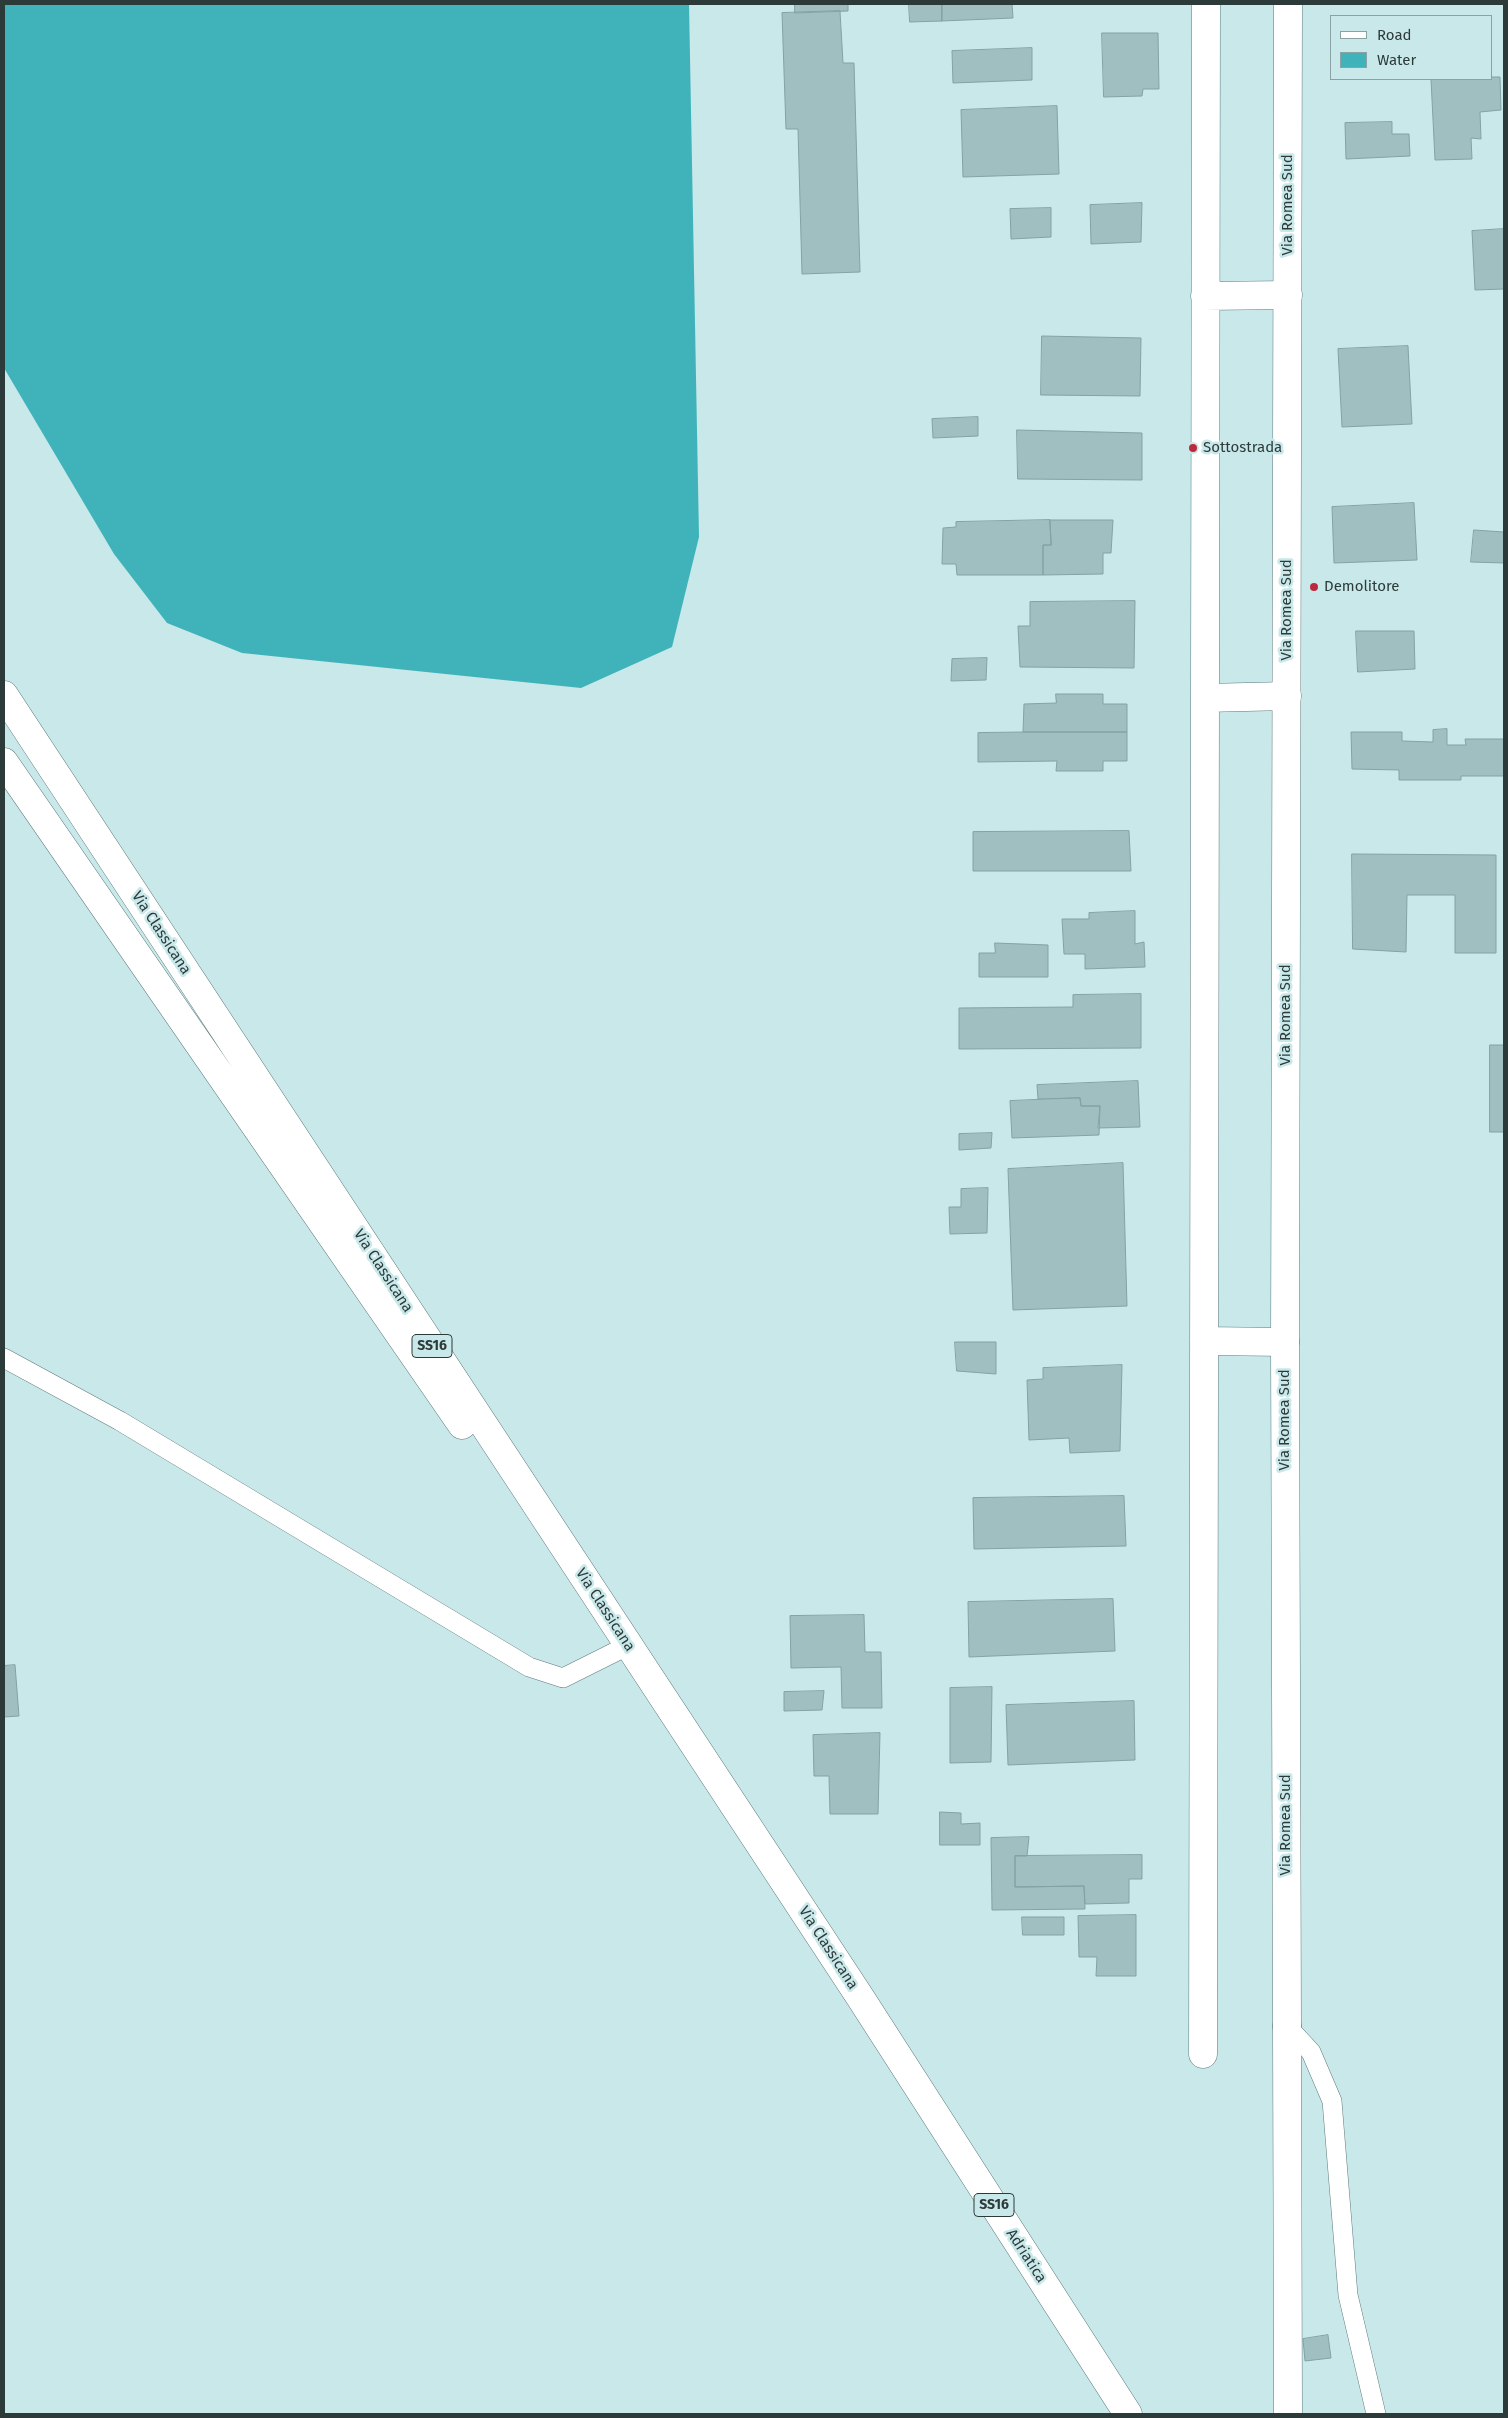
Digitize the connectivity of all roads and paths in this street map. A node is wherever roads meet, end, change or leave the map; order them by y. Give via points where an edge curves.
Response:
1 (1206, 4) edge
2 (1288, 4) edge
3 (1288, 295) junction
4 (1205, 296) junction
5 (4, 695) edge
6 (1287, 696) junction
7 (1205, 698) junction
8 (4, 762) edge
9 (4, 770) edge
10 (43, 822) junction
11 (1204, 1341) junction
12 (1284, 1342) junction
13 (4, 1358) edge
14 (618, 1650) junction
15 (860, 1997) junction
16 (1286, 2026) junction
17 (1203, 2054) dead end
18 (1128, 2414) edge
19 (1288, 2414) edge
20 (1376, 2414) edge

1 - 4 main road
2 - 3 main road, Via Romea Sud
3 - 4 main road
3 - 6 main road, Via Romea Sud
4 - 7 main road
5 - 15 main road, Via Classicana / SS16
6 - 7 main road
6 - 12 main road, Via Romea Sud
7 - 11 main road
8 - 10 main road, Via Classicana / SS16
9 - 10 main road
10 - 14 main road, Via Classicana / SS16
11 - 12 main road
11 - 17 main road
12 - 16 main road, Via Romea Sud
13 - 14 lane via 120,1421 529,1667 563,1678
14 - 15 main road, Via Classicana / SS16
15 - 18 main road, Adriatica / SS16
16 - 19 main road, Via Romea Sud
16 - 20 lane via 1311,2052 1332,2101 1348,2295

